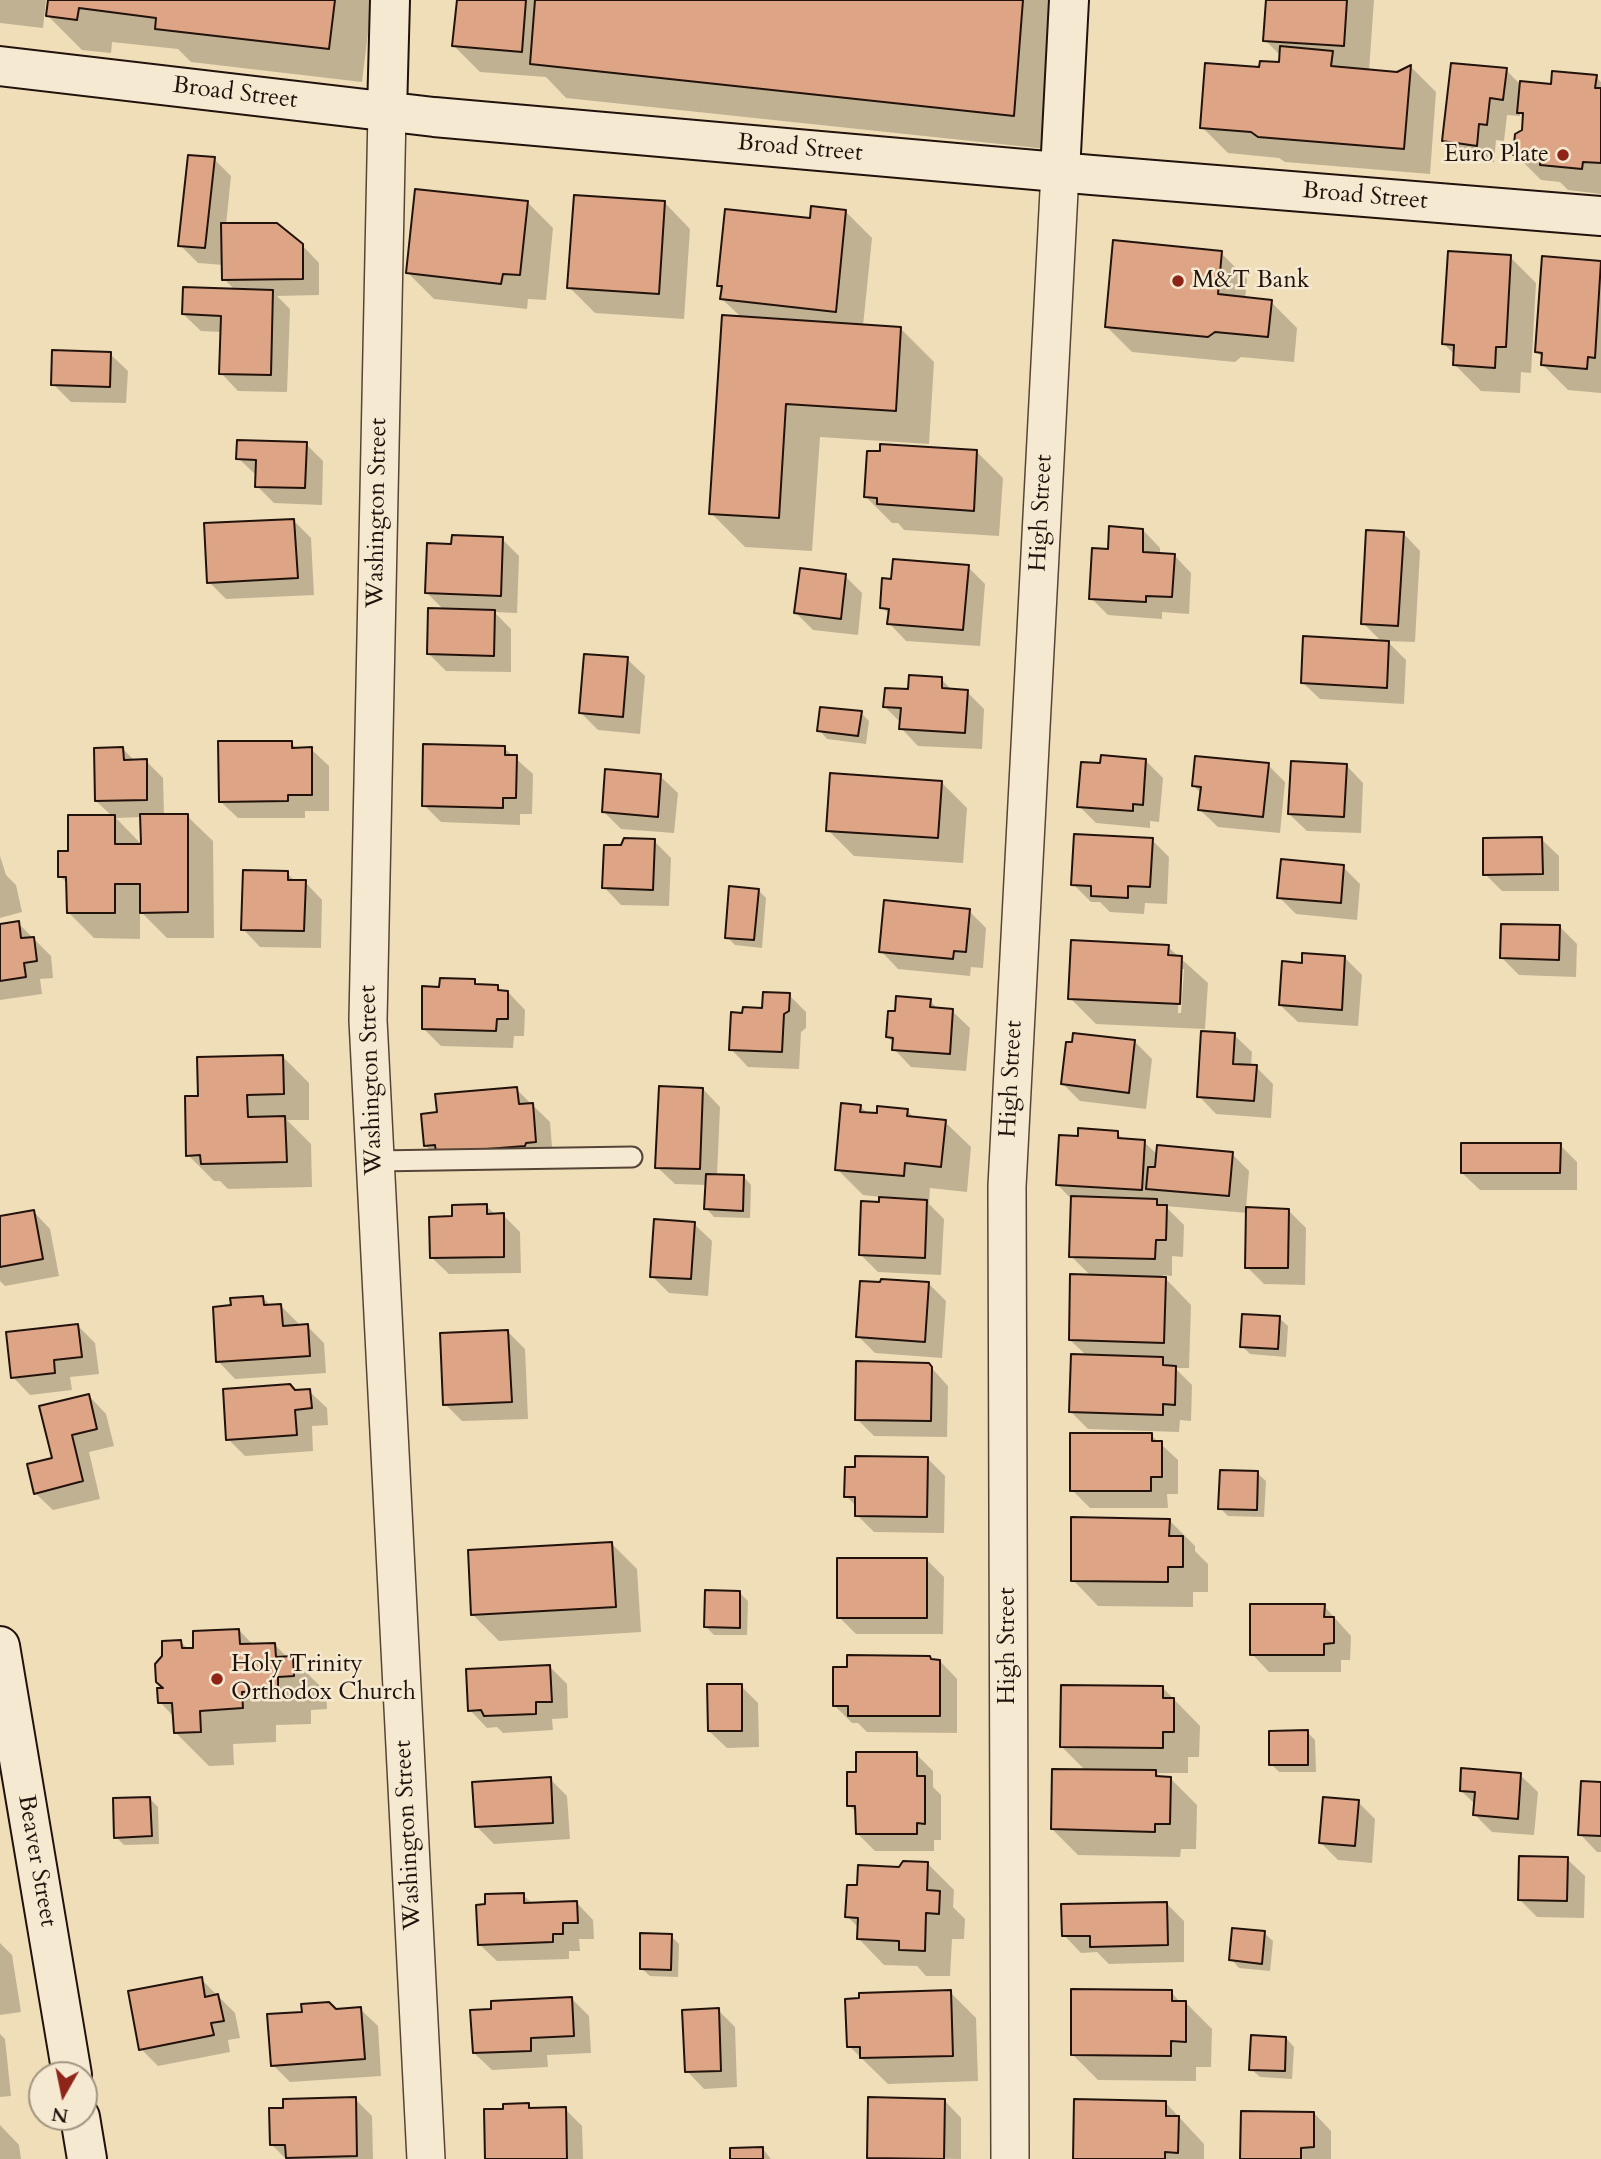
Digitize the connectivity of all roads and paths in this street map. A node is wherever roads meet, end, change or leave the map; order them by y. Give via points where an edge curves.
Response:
1 (390, 0) edge
2 (1069, 0) edge
3 (0, 66) edge
4 (387, 112) junction
5 (1060, 172) junction
6 (1601, 216) edge
7 (632, 1157) dead end
8 (375, 1161) junction
9 (0, 1646) edge
10 (70, 2061) edge
11 (82, 2131) edge
12 (87, 2159) edge
13 (426, 2159) edge
14 (1010, 2159) edge

1 - 4 street, Washington Street
2 - 5 street, High Street
3 - 4 street, Broad Street
4 - 5 street, Broad Street
4 - 8 street, Washington Street via 369,930
5 - 6 street, Broad Street
5 - 14 street, High Street via 1007,1213
7 - 8 lane
8 - 13 street, Washington Street
9 - 10 street, Beaver Street
11 - 12 street

